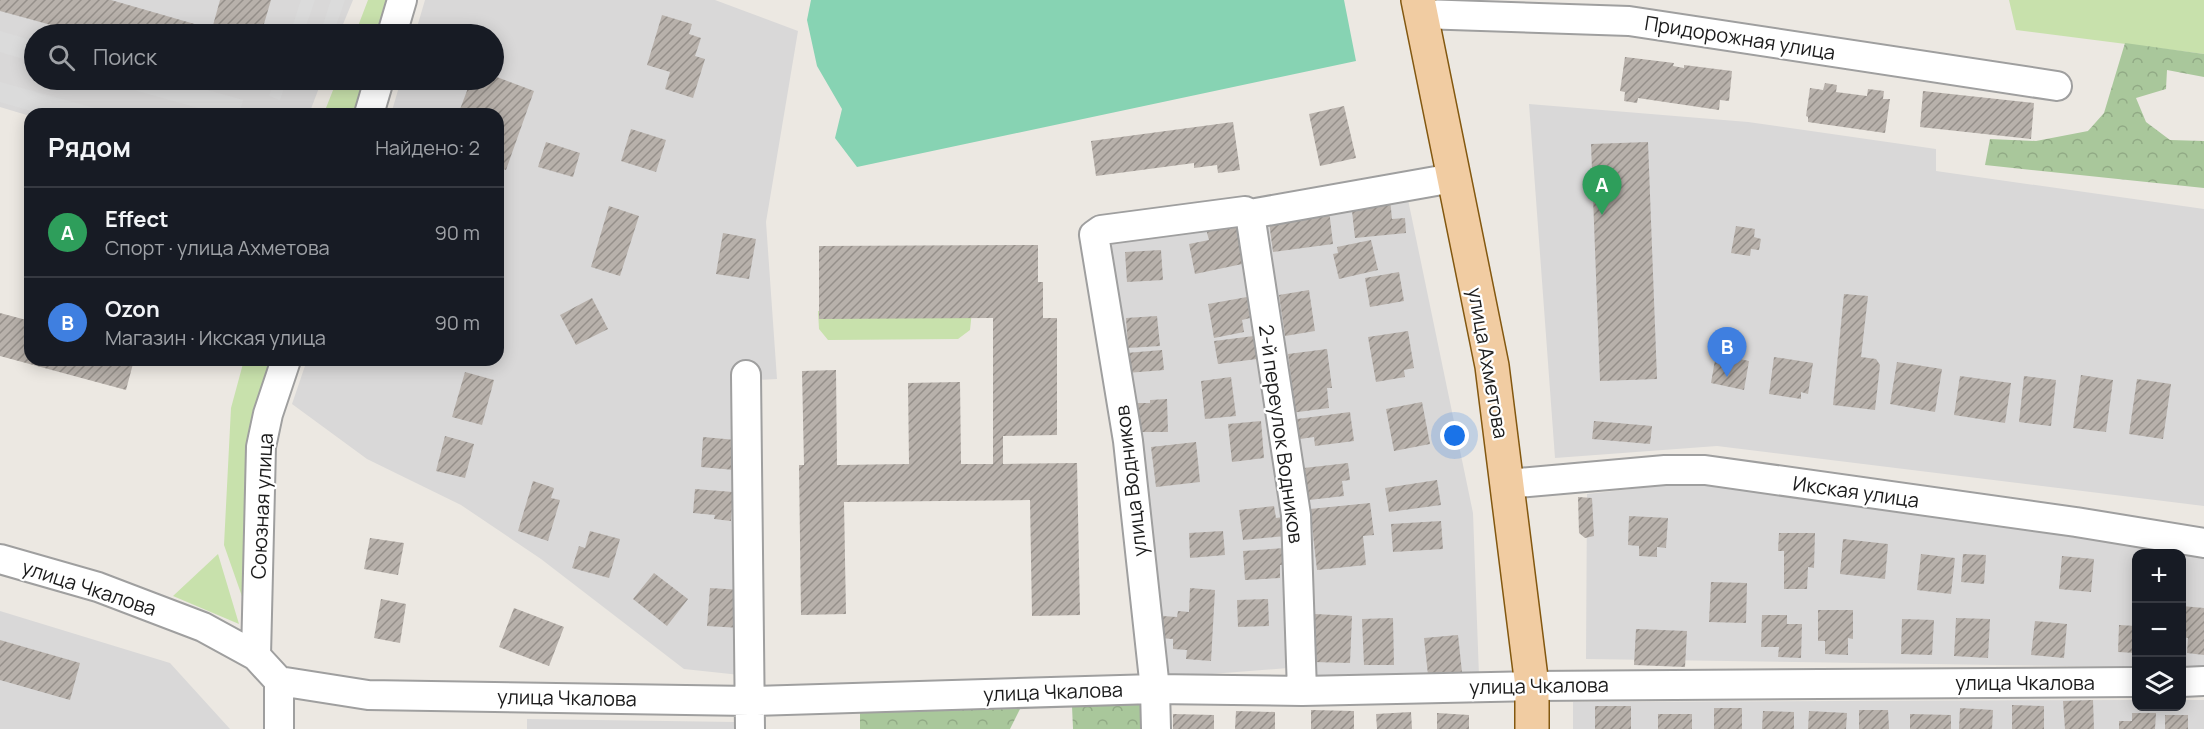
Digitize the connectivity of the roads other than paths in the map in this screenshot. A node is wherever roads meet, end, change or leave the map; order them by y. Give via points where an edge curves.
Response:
1 (402, 0) edge
2 (1420, 7) edge
3 (395, 24) edge
4 (2057, 86) dead end
5 (376, 90) edge
6 (371, 108) edge
7 (1453, 178) junction
8 (1250, 214) junction
9 (284, 366) edge
10 (746, 375) dead end
11 (1507, 484) junction
12 (2204, 543) edge
13 (0, 559) edge
14 (256, 656) junction
15 (279, 681) junction
16 (2186, 681) edge
17 (2204, 681) edge
18 (2132, 682) edge
19 (1532, 686) junction
20 (1155, 689) junction
21 (1302, 691) junction
22 (750, 701) junction
23 (279, 729) edge
24 (750, 729) edge
25 (1156, 729) edge
26 (1532, 729) edge

1 - 3 street
2 - 4 street, Придорожная улица via 1629,21
2 - 7 main road, улица Ахметова
5 - 6 street
7 - 8 street
7 - 11 main road, улица Ахметова via 1492,366
8 - 20 street, улица Водников via 1245,211 1101,230 1094,235 1128,441
8 - 21 street, 2-й переулок Водников via 1296,514
9 - 14 street, Союзная улица via 261,447
10 - 22 street
11 - 12 street, Икская улица via 1705,470
11 - 19 main road, улица Ахметова
13 - 14 street, улица Чкалова via 98,587 192,623
14 - 15 street, улица Чкалова
15 - 22 street, улица Чкалова via 368,695
15 - 23 street
16 - 17 street
18 - 19 street, улица Чкалова
19 - 21 street, улица Чкалова
19 - 26 main road, улица Ахметова
20 - 21 street, улица Чкалова
20 - 22 street, улица Чкалова
20 - 25 street, улица Водников
22 - 24 street

